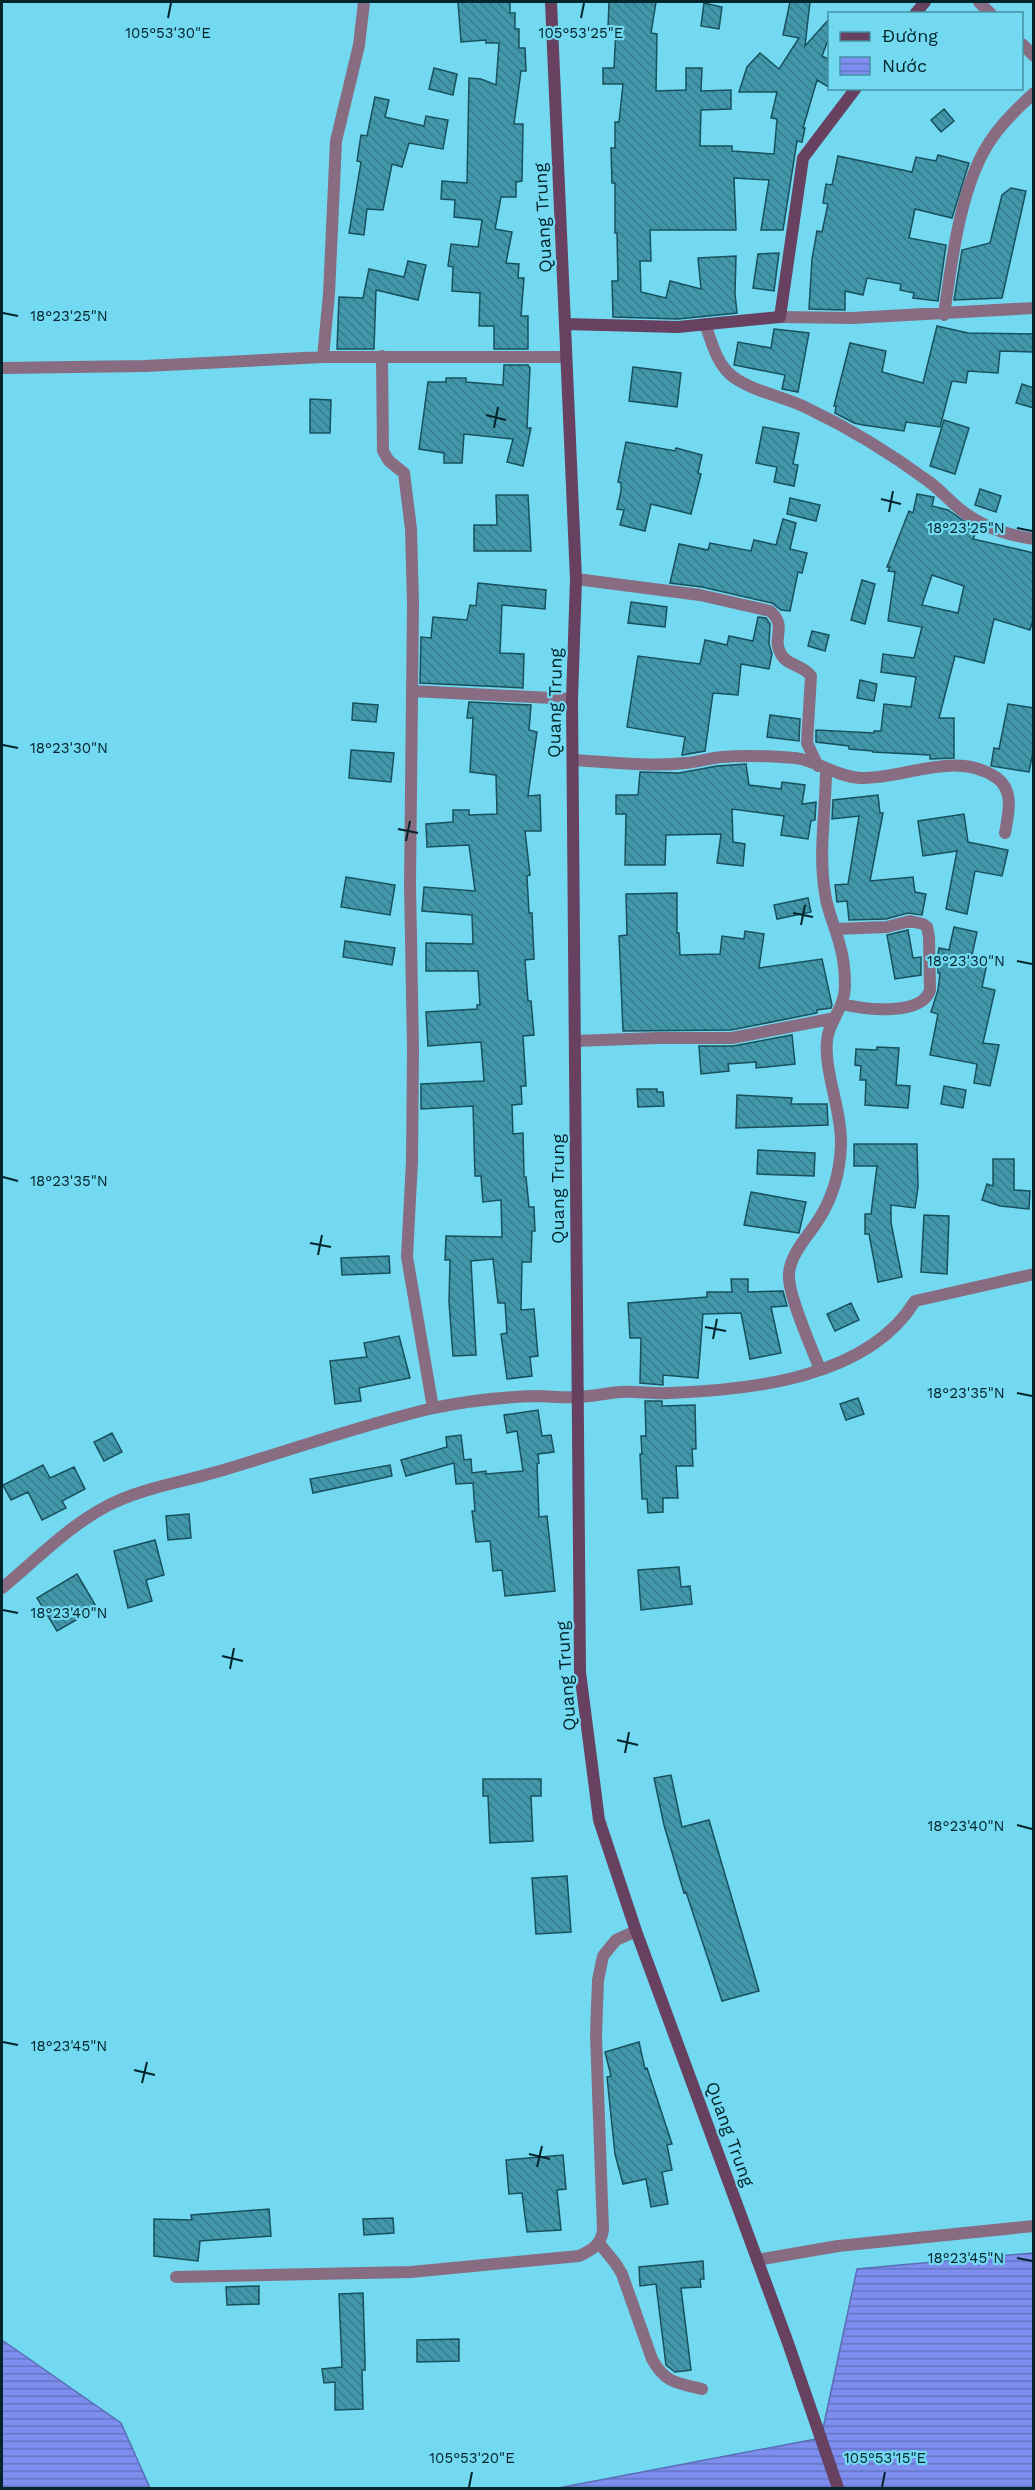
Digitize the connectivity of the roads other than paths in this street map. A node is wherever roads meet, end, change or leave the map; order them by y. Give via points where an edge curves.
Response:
1 (364, 2) edge
2 (551, 2) edge
3 (1023, 45) edge
4 (1034, 56) edge
5 (854, 90) edge
6 (1034, 93) edge
7 (1034, 308) edge
8 (944, 315) junction
9 (780, 316) junction
10 (566, 324) junction
11 (705, 324) junction
12 (382, 356) junction
13 (323, 357) junction
14 (566, 357) junction
15 (2, 368) edge
16 (1034, 539) edge
17 (576, 579) junction
18 (412, 691) junction
19 (572, 699) junction
20 (573, 760) junction
21 (822, 769) junction
22 (1005, 833) dead end
23 (835, 929) junction
24 (843, 1004) junction
25 (835, 1018) junction
26 (575, 1041) junction
27 (1034, 1274) edge
28 (820, 1369) junction
29 (578, 1398) junction
30 (433, 1408) junction
31 (2, 1588) edge
32 (636, 1931) junction
33 (1034, 2226) edge
34 (599, 2243) junction
35 (757, 2260) junction
36 (176, 2277) dead end
37 (702, 2389) dead end
38 (838, 2488) edge

1 - 13 street via 359,45 336,141
2 - 10 main road, Quang Trung
3 - 4 street
5 - 9 main road via 803,158
6 - 8 street via 996,132 978,162 961,221
7 - 8 street
8 - 9 street
9 - 11 main road
10 - 11 main road
10 - 14 main road, Quang Trung
11 - 16 street via 723,367 732,376 804,407 883,450 987,526
12 - 13 street
12 - 14 street
12 - 18 street via 383,451 404,473 409,502
13 - 15 street
14 - 17 main road, Quang Trung
17 - 19 main road, Quang Trung
17 - 21 street via 710,597 770,610 780,624 780,654 811,676 807,743
18 - 19 street
18 - 30 street via 412,1150 407,1257
19 - 20 main road, Quang Trung
20 - 21 street via 661,764 759,757 797,759
20 - 26 main road, Quang Trung
21 - 22 street via 872,778 936,767 985,772 998,778 1009,797
21 - 23 street via 822,874
23 - 24 street via 843,960
23 - 24 street via 887,927 910,921 927,927 929,937 930,990 923,1002 898,1008
24 - 25 street
25 - 26 street via 732,1038
25 - 28 street via 826,1042 840,1122 838,1169 832,1193 793,1259 789,1273 790,1288
26 - 29 main road, Quang Trung
27 - 28 street via 915,1301 901,1322 879,1341
28 - 29 street via 769,1384
29 - 30 street via 511,1398
29 - 32 main road, Quang Trung via 580,1672 599,1820
30 - 31 street via 106,1506 64,1535
32 - 34 street via 616,1940 603,1956 598,1980 596,2035 603,2230
32 - 35 main road, Quang Trung
33 - 35 street via 838,2246
34 - 36 street via 579,2256 423,2271
34 - 37 street via 622,2274 658,2371 673,2382
35 - 38 main road, Quang Trung

